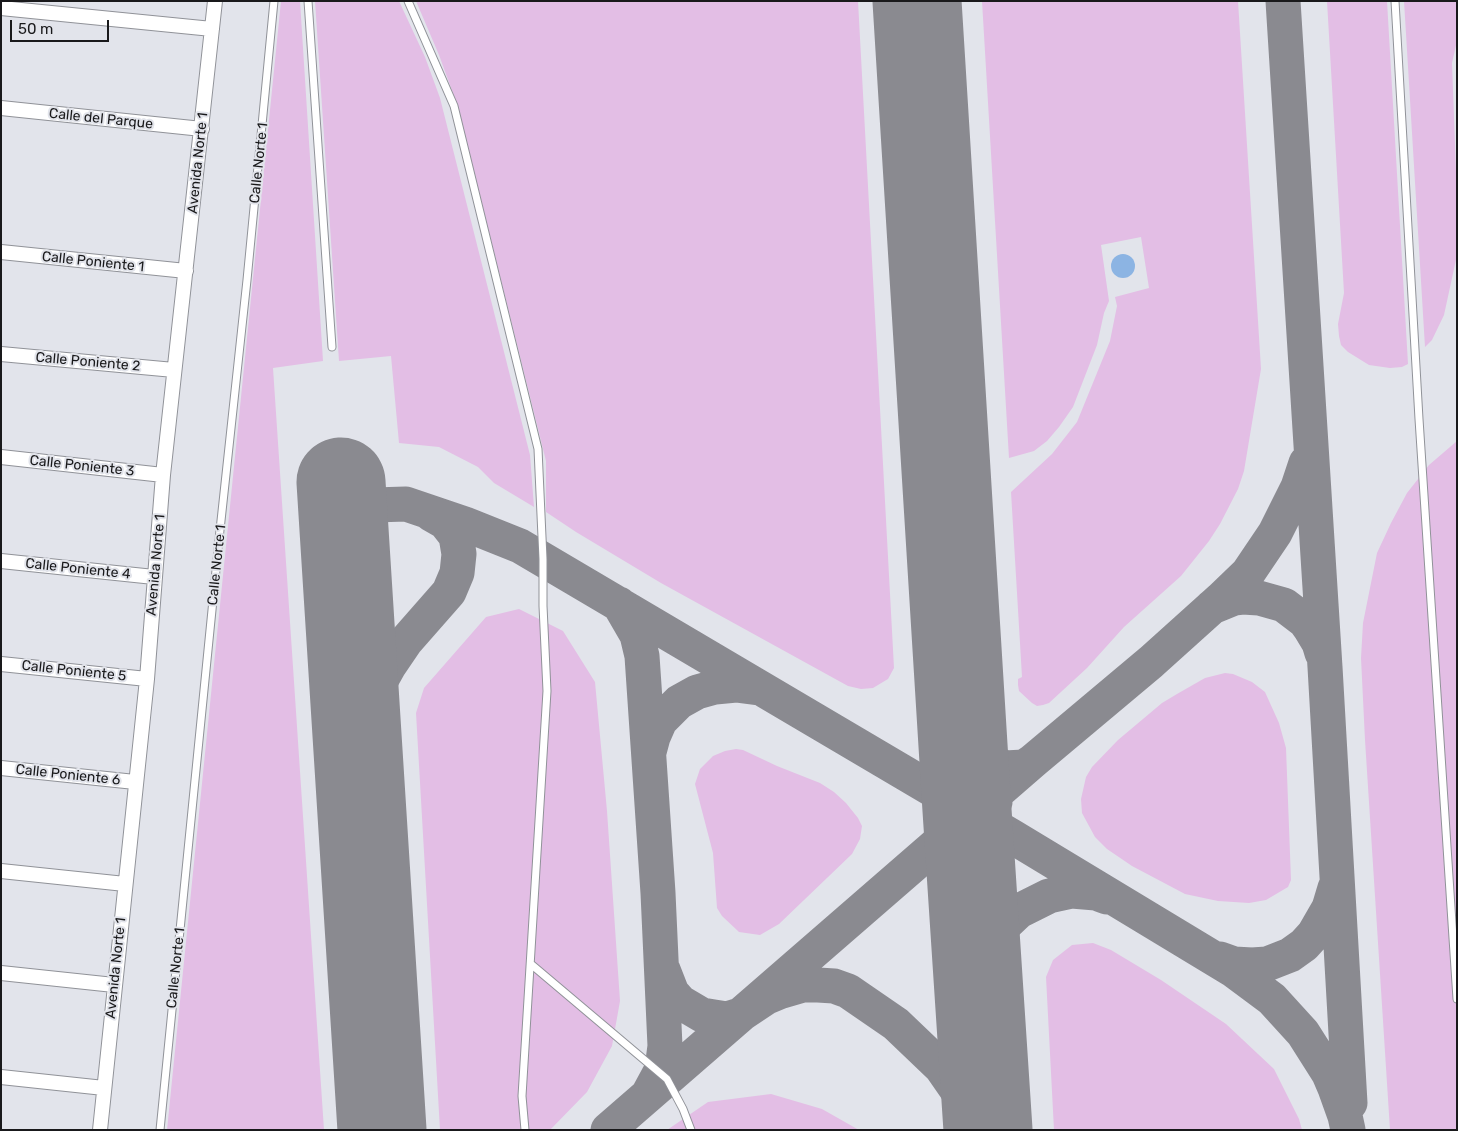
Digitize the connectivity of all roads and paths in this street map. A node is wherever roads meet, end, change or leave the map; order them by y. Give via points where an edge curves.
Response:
1 (215, 1) edge
2 (274, 1) edge
3 (308, 1) edge
4 (408, 1) edge
5 (1395, 1) edge
6 (1, 8) edge
7 (212, 29) junction
8 (1, 108) edge
9 (202, 129) junction
10 (1, 252) edge
11 (186, 271) junction
12 (332, 347) dead end
13 (1, 354) edge
14 (174, 370) junction
15 (1, 457) edge
16 (164, 475) junction
17 (1, 561) edge
18 (154, 577) junction
19 (1, 664) edge
20 (147, 679) junction
21 (1, 768) edge
22 (135, 782) junction
23 (1, 870) edge
24 (125, 884) junction
25 (532, 964) junction
26 (1, 974) edge
27 (114, 985) junction
28 (1457, 999) edge
29 (1, 1077) edge
30 (104, 1088) junction
31 (100, 1130) edge
32 (160, 1130) edge
33 (525, 1130) edge
34 (691, 1130) edge

1 - 7 street, Avenida Norte 1
2 - 32 lane, Calle Norte 1
3 - 12 lane
4 - 25 lane via 454,106 538,449 547,691
5 - 28 lane
6 - 7 street
7 - 9 street, Avenida Norte 1
8 - 9 street, Calle del Parque
9 - 11 street, Avenida Norte 1
10 - 11 street, Calle Poniente 1
11 - 14 street, Avenida Norte 1
13 - 14 street, Calle Poniente 2
14 - 16 street, Avenida Norte 1
15 - 16 street, Calle Poniente 3
16 - 18 street, Avenida Norte 1
17 - 18 street, Calle Poniente 4
18 - 20 street, Avenida Norte 1
19 - 20 street, Calle Poniente 5
20 - 22 street, Avenida Norte 1
21 - 22 street, Calle Poniente 6
22 - 24 street, Avenida Norte 1
23 - 24 street
24 - 27 street, Avenida Norte 1
25 - 33 lane via 522,1096
25 - 34 lane via 667,1079
26 - 27 street
27 - 30 street, Avenida Norte 1
29 - 30 street
30 - 31 street, Avenida Norte 1

